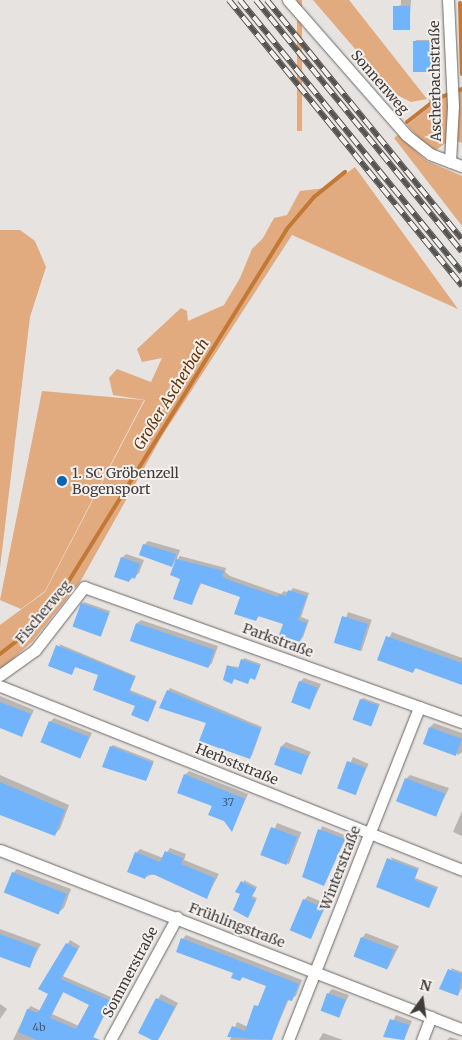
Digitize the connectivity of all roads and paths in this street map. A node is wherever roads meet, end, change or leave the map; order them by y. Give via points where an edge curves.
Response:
1 (288, 0) edge
2 (448, 0) edge
3 (450, 162) junction
4 (462, 166) edge
5 (84, 587) joint
6 (0, 674) edge
7 (0, 686) edge
8 (419, 707) junction
9 (462, 722) edge
10 (370, 833) junction
11 (0, 850) edge
12 (462, 870) edge
13 (177, 917) junction
14 (316, 971) junction
15 (431, 1017) junction
16 (462, 1029) edge
17 (110, 1040) edge
18 (288, 1040) edge
19 (422, 1040) edge

1 - 3 street, Sonnenweg via 406,135 430,154
2 - 3 street, Ascherbachstraße via 453,106
3 - 4 street, Sonnenweg
5 - 6 street, Fischerweg via 35,650
5 - 8 street, Parkstraße
7 - 10 street, Herbststraße
8 - 9 street, Parkstraße
8 - 10 street, Winterstraße
10 - 12 street, Herbststraße
10 - 14 street, Winterstraße
11 - 13 street, Frühlingstraße
13 - 14 street, Frühlingstraße
13 - 17 street, Sommerstraße
14 - 15 street, Frühlingstraße
14 - 18 street, Winterstraße
15 - 16 street, Frühlingstraße
15 - 19 street

